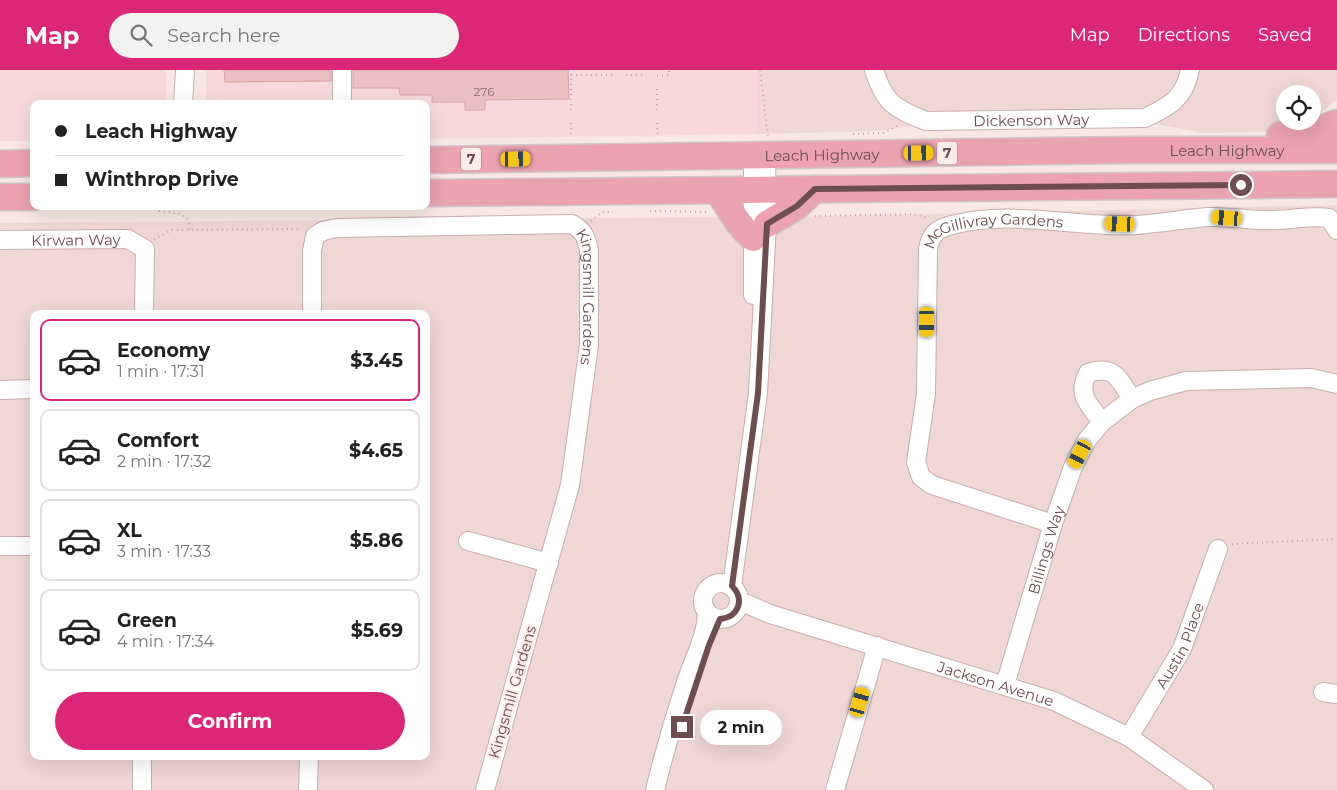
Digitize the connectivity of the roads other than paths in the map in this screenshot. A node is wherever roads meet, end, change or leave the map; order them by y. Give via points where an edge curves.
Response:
1 (185, 70) edge
2 (195, 70) edge
3 (342, 70) edge
4 (874, 70) edge
5 (1190, 70) edge
6 (183, 100) edge
7 (195, 100) edge
8 (342, 100) edge
9 (1337, 123) edge
10 (1128, 150) junction
11 (1337, 150) edge
12 (762, 151) junction
13 (430, 160) edge
14 (30, 163) edge
15 (0, 164) edge
16 (1337, 184) edge
17 (815, 189) junction
18 (760, 190) junction
19 (430, 193) edge
20 (0, 197) edge
21 (30, 197) edge
22 (714, 201) junction
23 (1337, 230) edge
24 (760, 231) junction
25 (0, 240) edge
26 (144, 310) edge
27 (312, 310) edge
28 (1337, 384) edge
29 (30, 389) edge
30 (0, 390) edge
31 (1132, 399) junction
32 (1102, 422) junction
33 (1053, 524) junction
34 (468, 541) dead end
35 (0, 546) edge
36 (30, 546) edge
37 (1218, 549) road end
38 (550, 563) junction
39 (726, 602) junction
40 (877, 646) junction
41 (1005, 685) junction
42 (1129, 737) junction
43 (142, 760) edge
44 (309, 760) edge
45 (142, 790) edge
46 (308, 790) edge
47 (485, 790) edge
48 (655, 790) edge
49 (666, 790) edge
50 (835, 790) edge
51 (1204, 790) edge

1 - 6 street
2 - 7 street
3 - 8 street
4 - 5 street, Dickenson Way via 881,93 898,110 926,121 1145,118 1172,105 1187,85
9 - 10 highway via 1314,132 1265,137 1171,139
10 - 11 highway, Leach Highway / 7
10 - 12 highway, Leach Highway / 7
12 - 13 highway, Leach Highway / 7
12 - 18 street
14 - 15 highway
16 - 17 highway, 7
17 - 18 highway, 7
17 - 24 highway via 797,206
18 - 22 highway, 7
18 - 24 street
19 - 22 highway, 7
20 - 21 highway
22 - 24 highway via 731,209 738,225
23 - 33 street, McGillivray Gardens via 1329,218 1315,216 1261,221 1210,217 1136,225 1019,218 952,224 931,236 928,249 926,394 916,462 921,477 932,485
24 - 39 street via 748,395 726,561
25 - 26 street, Kirwan Way via 128,239 145,249
27 - 38 street, Kingsmill Gardens via 312,251 315,236 324,231 336,228 572,224 581,229 589,250 589,345 570,485
28 - 31 street, Billings Way via 1311,378 1186,381
29 - 30 street
31 - 32 street, Billings Way
31 - 32 street via 1119,378 1108,371 1099,369 1088,373 1082,384 1083,396
32 - 33 street, Billings Way via 1087,440 1073,467
33 - 41 street, Billings Way
34 - 38 street
35 - 36 street
37 - 42 street, Austin Place via 1182,648
38 - 47 street, Kingsmill Gardens
39 - 40 street, Jackson Avenue
39 - 48 street via 706,632 687,680 666,742
39 - 49 street via 677,744
40 - 41 street, Jackson Avenue
40 - 50 street
41 - 42 street, Jackson Avenue via 1071,708
42 - 51 street, Jackson Avenue
43 - 45 street
44 - 46 street

